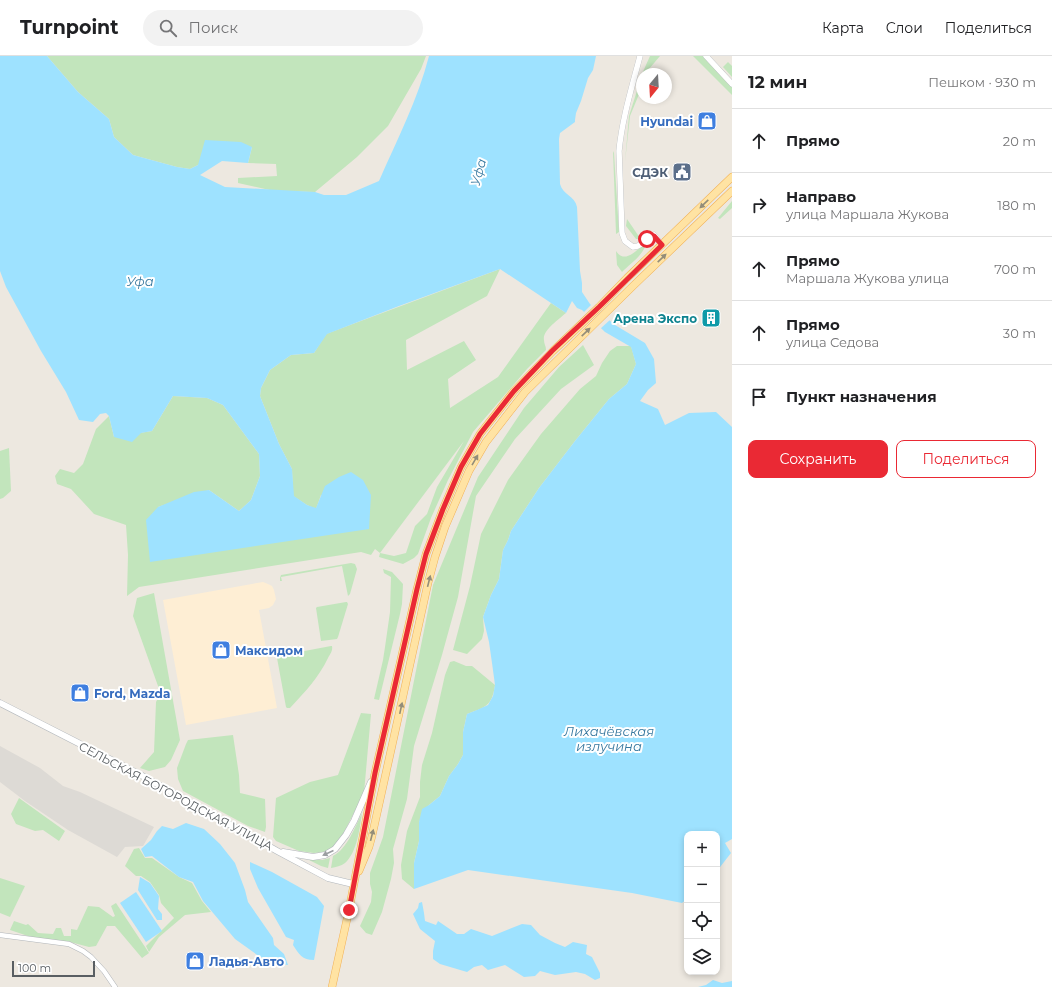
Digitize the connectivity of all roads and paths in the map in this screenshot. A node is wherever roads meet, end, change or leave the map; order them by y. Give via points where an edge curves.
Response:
1 (640, 56) edge
2 (706, 56) edge
3 (732, 84) edge
4 (732, 177) edge
5 (732, 191) edge
6 (662, 245) junction
7 (0, 703) edge
8 (375, 773) junction
9 (279, 852) junction
10 (353, 884) junction
11 (0, 935) edge
12 (115, 987) edge
13 (332, 987) edge

1 - 6 street via 620,138 622,233 625,241 633,246 638,246 654,236
2 - 3 street
4 -> 6 main road
10 -> 5 main road via 372,836 435,557 469,471 486,442 525,392
6 - 8 main road via 514,391 480,434 461,467 426,554
7 - 9 main road, СЕЛЬСКАЯ БОГОРОДСКАЯ УЛИЦА via 139,774
8 -> 9 main road via 354,821 335,849 326,855 313,857
8 - 10 main road
9 - 10 main road, СЕЛЬСКАЯ БОГОРОДСКАЯ УЛИЦА via 328,878
10 - 13 main road
11 - 12 street via 69,944 91,957

